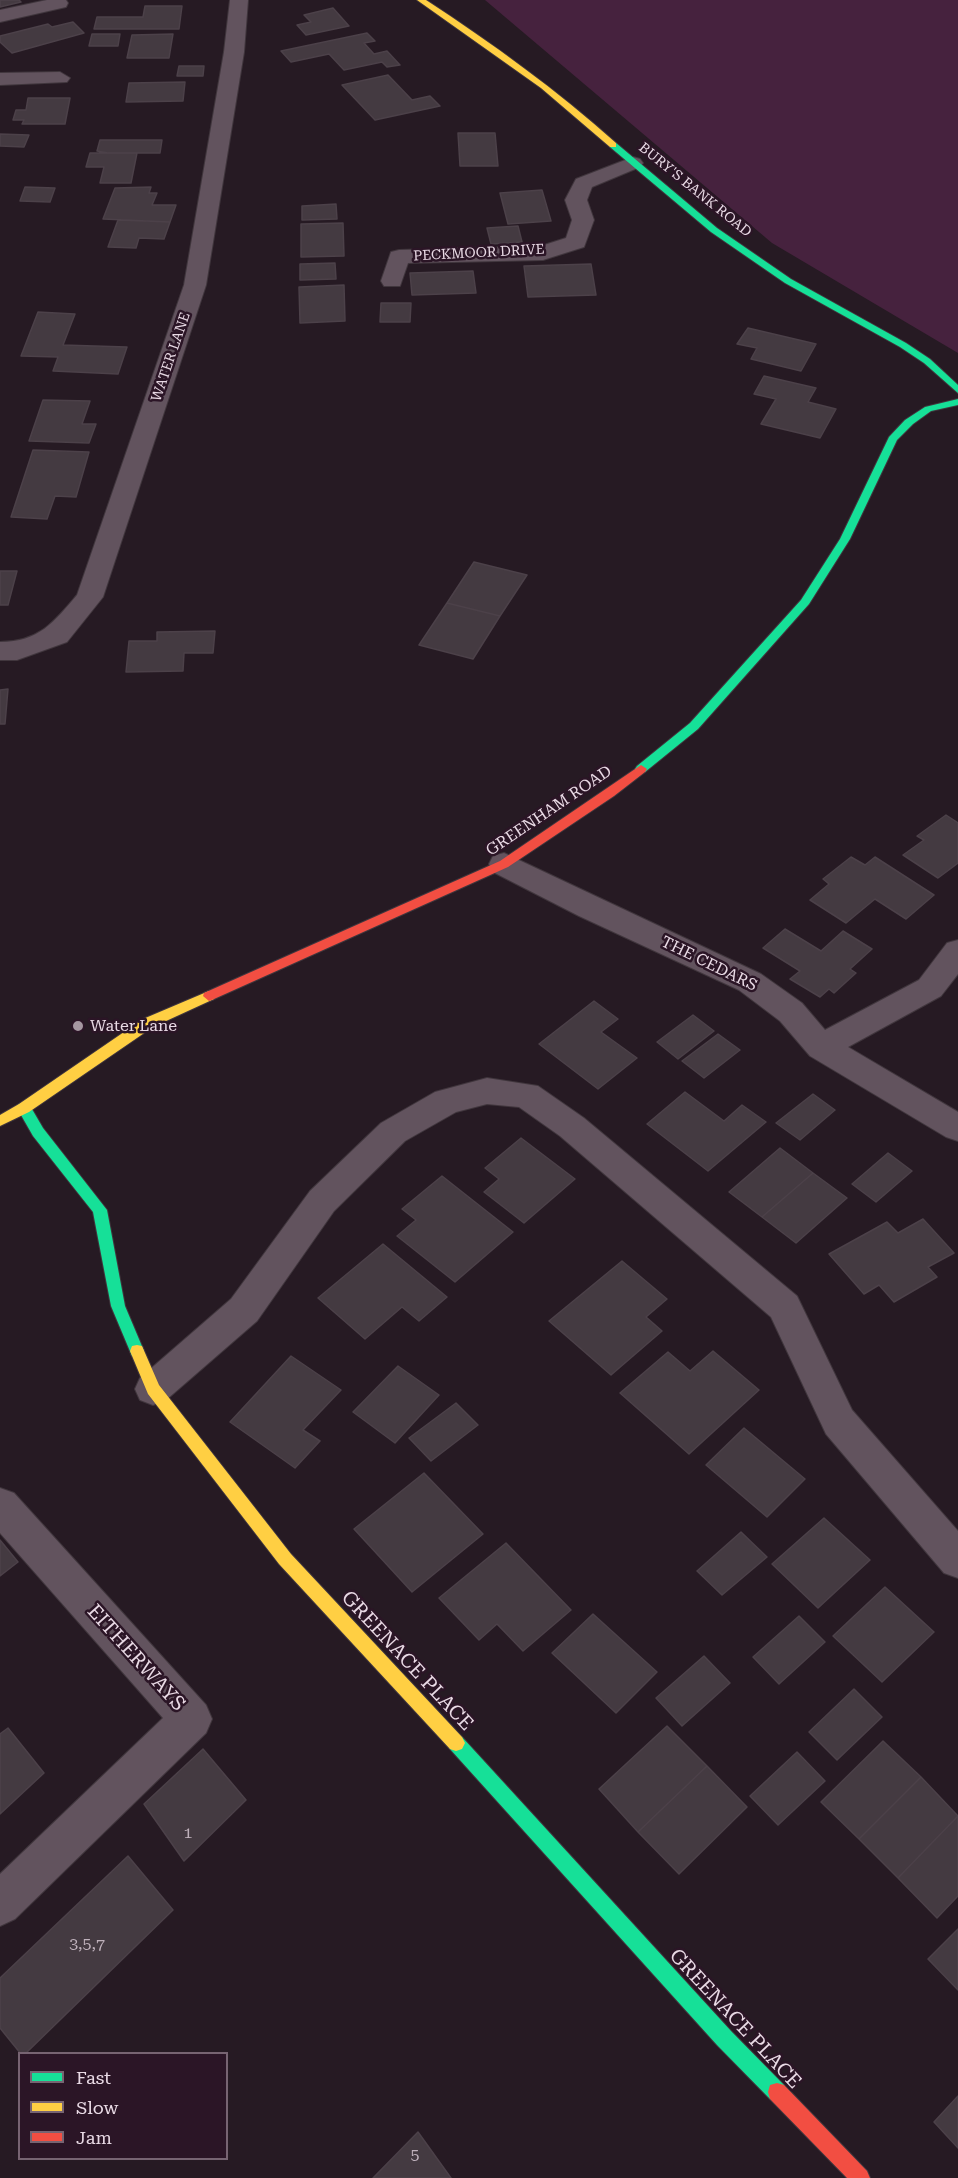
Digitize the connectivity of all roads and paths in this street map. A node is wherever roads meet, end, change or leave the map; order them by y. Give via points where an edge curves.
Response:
1 (239, 0) edge
2 (421, 0) edge
3 (59, 3) dead end
4 (0, 16) edge
5 (60, 78) dead end
6 (0, 80) edge
7 (633, 163) junction
8 (392, 281) dead end
9 (958, 390) edge
10 (958, 402) edge
11 (0, 651) edge
12 (504, 864) junction
13 (958, 951) edge
14 (821, 1047) junction
15 (24, 1108) junction
16 (0, 1121) edge
17 (958, 1128) edge
18 (153, 1389) junction
19 (0, 1505) edge
20 (958, 1560) edge
21 (0, 1904) edge
22 (860, 2178) edge

1 - 11 street, WATER LANE via 195,285 90,597 57,636 17,651
2 - 7 street, BURY'S BANK ROAD via 564,99
3 - 4 street
5 - 6 street
7 - 8 street, PECKMOOR DRIVE via 583,183 576,200 583,220 576,242 543,253 399,257
7 - 9 street, BURY'S BANK ROAD via 754,259 903,345
10 - 12 street, GREENHAM ROAD via 928,409 893,439 845,539 805,602 694,726 610,793
12 - 14 street, THE CEDARS via 750,982 791,1012
12 - 15 street, GREENHAM ROAD via 148,1023
13 - 14 street via 930,988
14 - 17 street, THE CEDARS
15 - 16 street, GREENHAM ROAD
15 - 18 street, GREENACE PLACE via 38,1132 100,1210 118,1306
18 - 20 street via 244,1310 322,1201 393,1132 447,1101 487,1091 526,1095 572,1127 784,1307 839,1422
18 - 22 street, GREENACE PLACE via 285,1559 724,2038
19 - 21 street, EITHERWAYS via 191,1719

